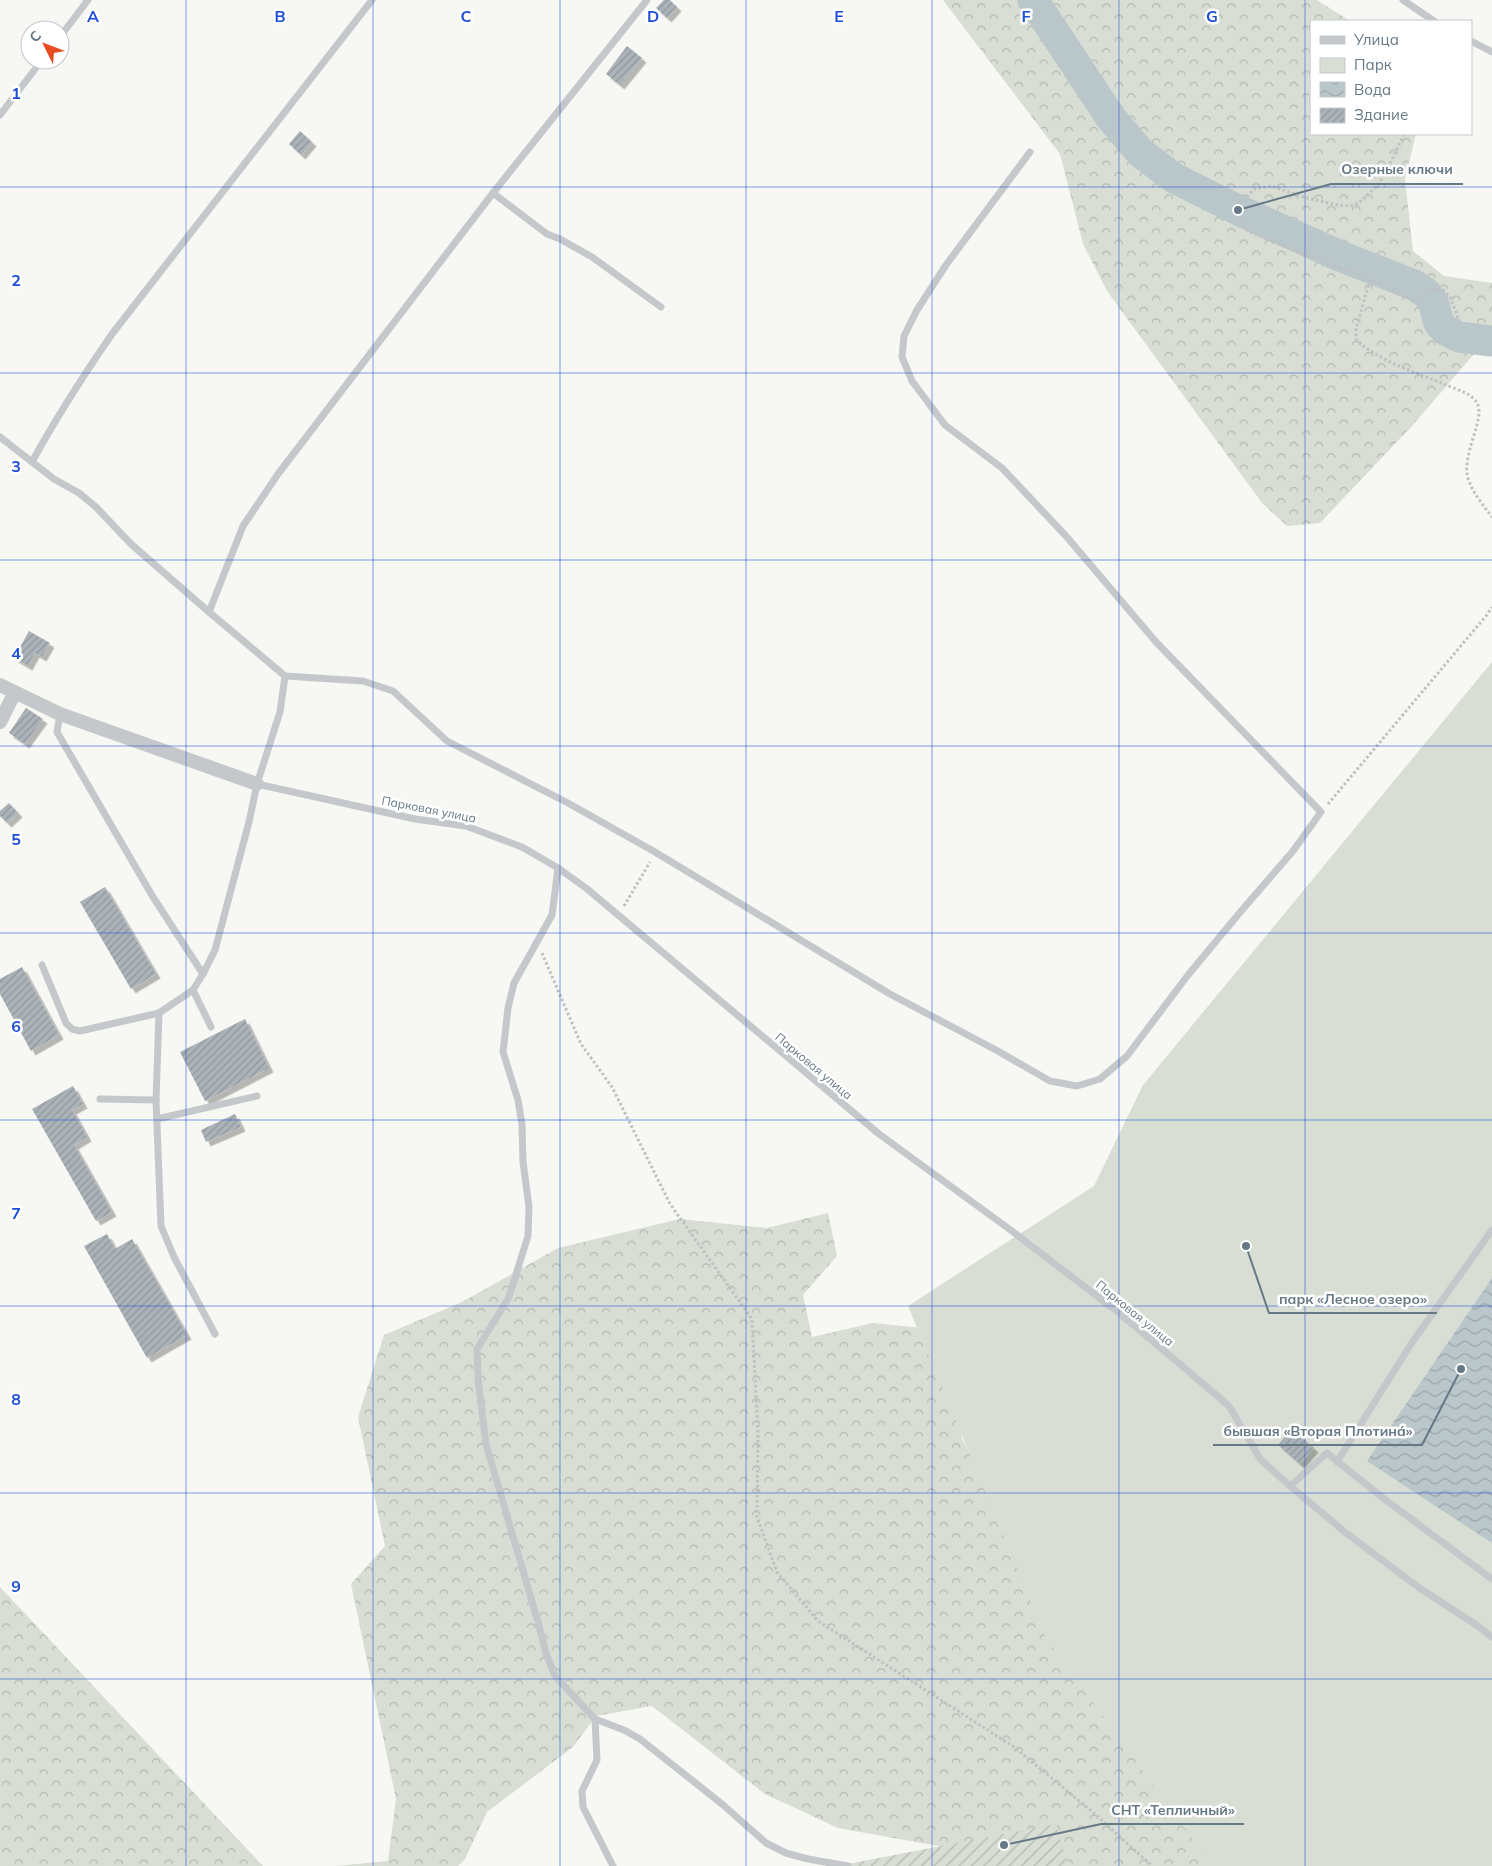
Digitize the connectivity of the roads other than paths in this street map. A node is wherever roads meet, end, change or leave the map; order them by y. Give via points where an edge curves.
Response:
1 (88, 0) edge
2 (372, 0) edge
3 (647, 0) edge
4 (1403, 0) edge
5 (1433, 20) edge
6 (70, 24) edge
7 (1472, 42) edge
8 (1492, 52) edge
9 (34, 70) edge
10 (0, 115) edge
11 (1030, 152) dead end
12 (493, 193) junction
13 (661, 307) dead end
14 (0, 437) edge
15 (32, 462) junction
16 (209, 612) junction
17 (285, 676) junction
18 (0, 685) edge
19 (14, 694) junction
20 (60, 714) junction
21 (0, 722) edge
22 (257, 784) junction
23 (558, 868) junction
24 (42, 966) dead end
25 (204, 974) junction
26 (193, 990) junction
27 (159, 1014) junction
28 (211, 1027) dead end
29 (257, 1096) dead end
30 (100, 1098) dead end
31 (156, 1100) junction
32 (157, 1119) junction
33 (1492, 1230) edge
34 (215, 1334) dead end
35 (1338, 1462) junction
36 (1290, 1486) junction
37 (1492, 1579) edge
38 (1492, 1637) edge
39 (595, 1719) junction
40 (613, 1866) edge
41 (848, 1866) edge

1 - 6 lane
2 - 15 lane via 112,334 54,421
3 - 12 lane
4 - 5 lane
7 - 8 lane
9 - 10 lane
11 - 17 lane via 916,310 904,336 902,357 912,381 945,425 1002,468 1066,536 1156,642 1321,812 1294,851 1188,975 1127,1056 1100,1079 1077,1086 1050,1081 890,994 655,852 447,741 392,691 363,681
12 - 13 lane via 547,234 592,257
12 - 16 lane via 278,474 244,526
14 - 15 lane
15 - 16 lane via 96,507 131,544
16 - 17 lane
17 - 22 lane via 280,712
18 - 19 street
19 - 20 street
19 - 21 street
20 - 22 street
20 - 25 lane via 57,732 153,897
22 - 23 lane, Парковая улица via 415,819 466,826 522,847
22 - 25 lane via 215,950
23 - 36 lane, Парковая улица via 879,1134 1012,1231 1174,1359 1229,1406 1261,1460
23 - 39 lane via 552,915 514,983 508,1008 503,1052 522,1125 529,1207 528,1236 509,1297 477,1349 478,1379 486,1444 546,1653 555,1676
24 - 27 lane via 66,1023 72,1029 80,1031
25 - 26 lane
26 - 27 lane
26 - 28 lane
27 - 31 lane
29 - 32 lane
30 - 31 lane
31 - 32 lane
32 - 34 lane via 162,1226 174,1257
33 - 35 lane via 1411,1344
35 - 36 lane via 1327,1453
35 - 37 lane
36 - 38 lane, Парковая улица via 1418,1587
39 - 40 lane via 597,1760 582,1791 584,1807
39 - 41 lane via 640,1739 766,1843 786,1853

